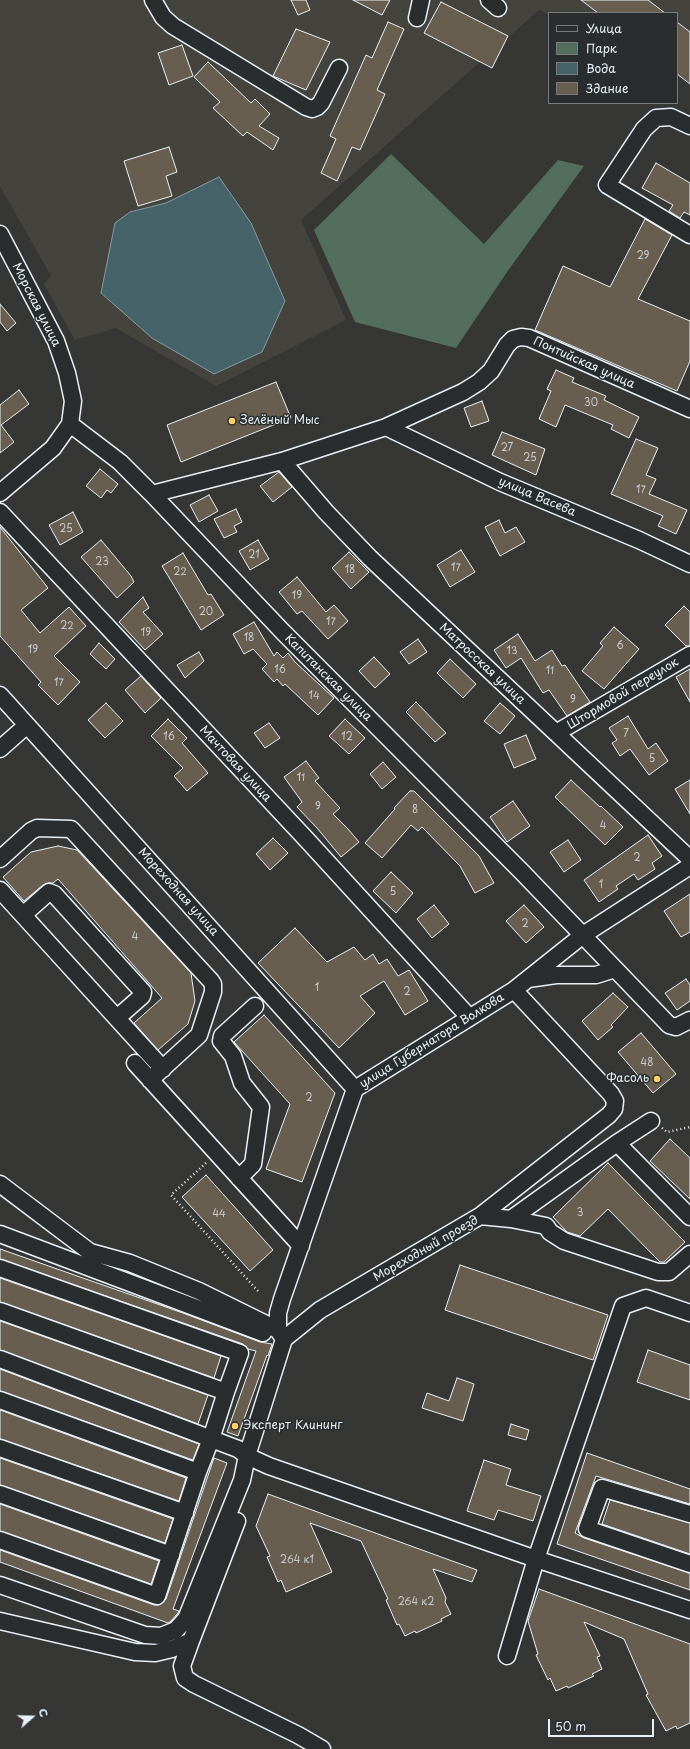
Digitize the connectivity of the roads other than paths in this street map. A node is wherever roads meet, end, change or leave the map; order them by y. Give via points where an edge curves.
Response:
1 (153, 0) edge
2 (422, 0) edge
3 (417, 18) dead end
4 (340, 68) dead end
5 (690, 126) edge
6 (0, 234) edge
7 (690, 235) edge
8 (690, 409) edge
9 (70, 424) junction
10 (386, 427) junction
11 (282, 461) junction
12 (0, 493) edge
13 (152, 494) junction
14 (0, 512) edge
15 (690, 564) edge
16 (690, 655) edge
17 (0, 695) edge
18 (27, 725) junction
19 (556, 733) junction
20 (0, 750) edge
21 (0, 859) edge
22 (690, 859) edge
23 (690, 866) edge
24 (0, 890) edge
25 (23, 915) junction
26 (583, 935) junction
27 (615, 969) junction
28 (528, 979) junction
29 (514, 990) junction
30 (255, 1006) dead end
31 (469, 1017) junction
32 (117, 1018) junction
33 (683, 1023) edge
34 (135, 1063) dead end
35 (163, 1069) junction
36 (150, 1080) junction
37 (355, 1089) junction
38 (651, 1120) road end
39 (617, 1143) junction
40 (239, 1178) junction
41 (0, 1184) edge
42 (480, 1216) junction
43 (690, 1217) edge
44 (511, 1219) junction
45 (0, 1234) edge
46 (301, 1246) junction
47 (690, 1254) edge
48 (0, 1268) edge
49 (0, 1311) edge
50 (690, 1313) edge
51 (281, 1337) junction
52 (0, 1358) edge
53 (226, 1392) junction
54 (0, 1400) edge
55 (211, 1439) junction
56 (0, 1448) edge
57 (247, 1456) junction
58 (198, 1472) junction
59 (242, 1480) junction
60 (0, 1494) edge
61 (185, 1513) junction
62 (690, 1514) edge
63 (0, 1540) edge
64 (170, 1555) junction
65 (536, 1559) junction
66 (690, 1564) edge
67 (0, 1585) edge
68 (690, 1610) edge
69 (0, 1622) edge
70 (191, 1641) junction
71 (507, 1656) dead end
72 (322, 1749) edge

1 - 4 street via 163,17 173,26 306,107 312,109 321,103
2 - 3 street
5 - 7 street via 671,117 656,118 644,129 607,186
6 - 9 street, Морская улица via 56,341 73,401
8 - 10 street, Понтийская улица via 529,338 521,337 513,339 507,345 491,371 479,382 463,392
9 - 12 street via 53,448
9 - 13 street, Капитанская улица via 120,462
10 - 11 street
10 - 15 street, улица Васева via 500,482
11 - 13 street
11 - 19 street, Матросская улица via 370,558
13 - 26 street, Капитанская улица via 283,632
14 - 31 street, Мачтовая улица
16 - 19 street, Штормовой переулок
17 - 18 street, Мореходная улица
18 - 20 street
18 - 37 street, Мореходная улица
19 - 22 street, Матросская улица
21 - 35 street via 37,828 71,829 211,980 213,992 199,1035
23 - 26 street, улица Губернатора Волкова
24 - 25 street
25 - 32 street
25 - 32 street via 49,892 54,894 143,992 142,996
26 - 27 street, Капитанская улица
26 - 28 street, улица Губернатора Волкова
27 - 28 street via 596,975 556,975
27 - 33 street, Капитанская улица via 669,1025
28 - 29 street, улица Губернатора Волкова
29 - 31 street, улица Губернатора Волкова
29 - 42 street via 611,1094 615,1101 614,1109
30 - 40 street via 222,1036 221,1041 233,1056 242,1083 261,1107 253,1164
31 - 37 street, улица Губернатора Волкова
32 - 35 street
34 - 36 street
35 - 36 street
36 - 40 street
37 - 46 street, улица Губернатора Волкова
38 - 39 street
39 - 43 street
39 - 44 street
40 - 46 street
41 - 51 street via 90,1252 130,1263 199,1291
42 - 44 street, Мореходный проезд
42 - 51 street, Мореходный проезд via 320,1310
44 - 47 street, Мореходный проезд via 546,1226 550,1232 564,1241 658,1272 670,1272
45 - 51 street via 261,1332
46 - 51 street, улица Губернатора Волкова via 278,1313
48 - 53 street via 240,1353
49 - 53 street
50 - 65 street via 646,1298 623,1306
51 - 57 street, улица Губернатора Волкова
52 - 55 street
53 - 55 street
54 - 58 street
55 - 57 street via 238,1449
55 - 58 street
56 - 61 street
57 - 59 street, улица Губернатора Волкова
57 - 65 street via 269,1466
58 - 61 street
59 - 67 street via 186,1619 176,1630 161,1636 145,1635
59 - 70 street via 241,1512
60 - 64 street
61 - 64 street
62 - 66 street via 602,1488 587,1529
63 - 64 street via 157,1596
65 - 68 street
65 - 71 street
69 - 70 street via 135,1652 155,1653
70 - 72 street via 182,1666 185,1678

